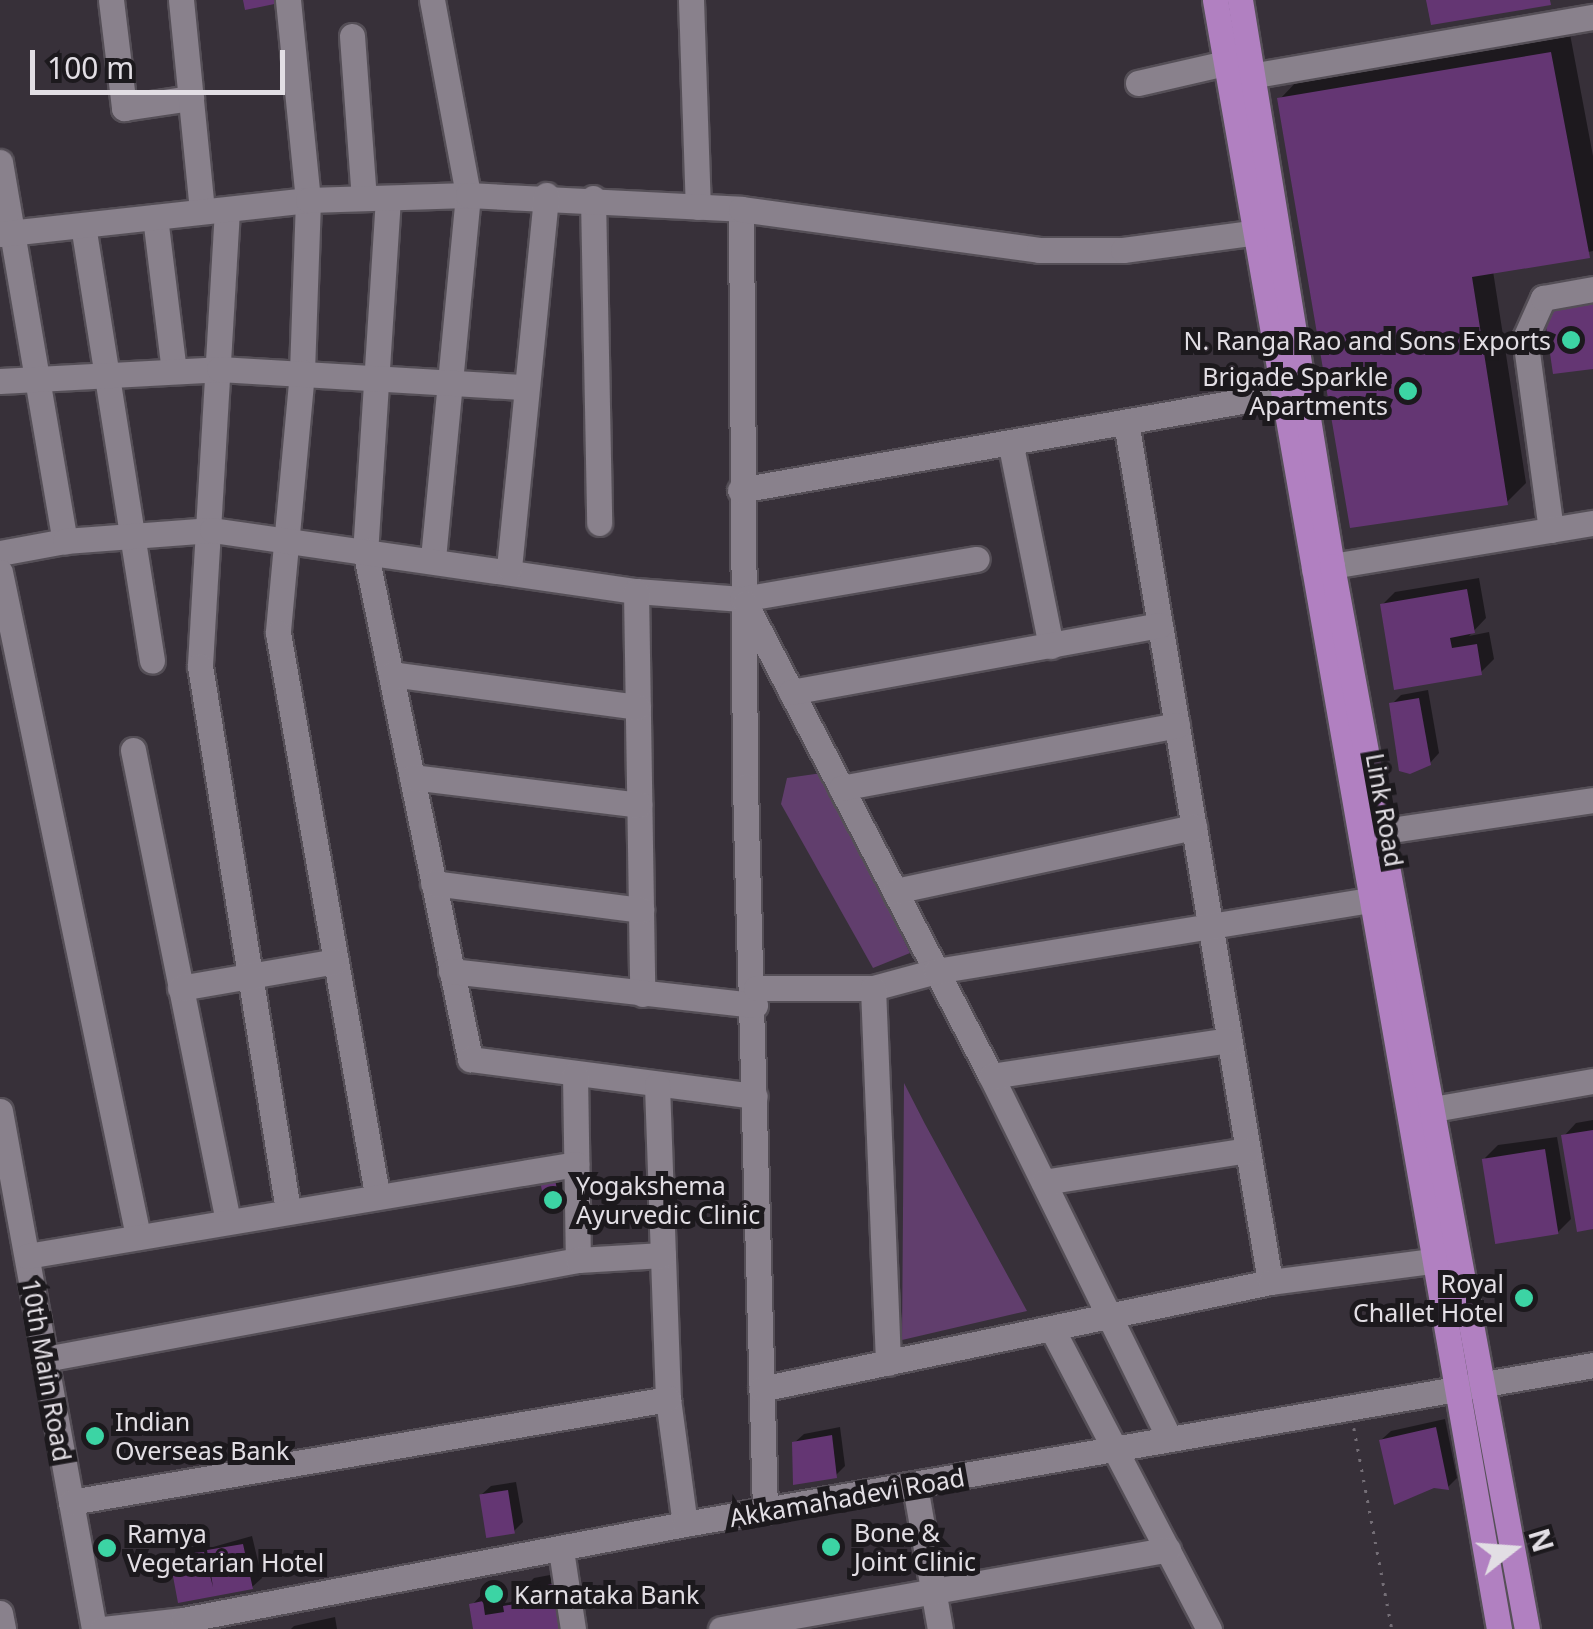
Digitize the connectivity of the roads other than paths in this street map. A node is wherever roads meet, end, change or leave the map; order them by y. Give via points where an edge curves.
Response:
1 (111, 0) edge
2 (181, 0) edge
3 (288, 0) edge
4 (432, 0) edge
5 (691, 0) edge
6 (1215, 0) edge
7 (1240, 0) edge
8 (1593, 17) edge
9 (352, 36) dead end
10 (1236, 73) junction
11 (1138, 83) dead end
12 (191, 98) junction
13 (0, 162) edge
14 (468, 195) junction
15 (546, 196) junction
16 (376, 198) junction
17 (593, 198) junction
18 (308, 200) junction
19 (698, 207) junction
20 (741, 209) junction
21 (215, 211) junction
22 (155, 217) junction
23 (83, 225) junction
24 (1267, 232) junction
25 (4, 233) edge
26 (1593, 289) edge
27 (219, 369) junction
28 (174, 371) junction
29 (302, 372) junction
30 (107, 374) junction
31 (34, 378) junction
32 (373, 378) junction
33 (0, 380) edge
34 (450, 384) junction
35 (526, 387) junction
36 (1287, 393) junction
37 (1126, 422) junction
38 (1011, 446) junction
39 (740, 490) junction
40 (599, 523) dead end
41 (1593, 523) edge
42 (212, 530) junction
43 (1551, 530) junction
44 (131, 536) junction
45 (286, 539) junction
46 (64, 541) junction
47 (366, 550) junction
48 (0, 553) edge
49 (433, 559) junction
50 (977, 559) dead end
51 (1323, 567) junction
52 (509, 568) junction
53 (0, 572) edge
54 (636, 591) junction
55 (742, 598) junction
56 (1160, 625) junction
57 (1050, 646) junction
58 (152, 661) dead end
59 (391, 674) junction
60 (791, 692) junction
61 (638, 707) junction
62 (1177, 726) junction
63 (133, 750) dead end
64 (412, 777) junction
65 (841, 788) junction
66 (1593, 800) edge
67 (639, 805) junction
68 (1194, 827) junction
69 (1384, 830) junction
70 (434, 883) junction
71 (894, 891) junction
72 (1370, 900) junction
73 (640, 910) junction
74 (1210, 924) junction
75 (336, 961) junction
76 (452, 970) junction
77 (936, 971) junction
78 (250, 978) junction
79 (180, 988) junction
80 (873, 988) junction
81 (642, 994) junction
82 (755, 996) junction
83 (1229, 1040) junction
84 (575, 1074) junction
85 (991, 1076) junction
86 (1593, 1082) edge
87 (657, 1085) junction
88 (755, 1096) junction
89 (1435, 1109) junction
90 (0, 1110) edge
91 (1407, 1113) junction
92 (1248, 1150) junction
93 (576, 1164) junction
94 (1044, 1182) junction
95 (377, 1194) junction
96 (288, 1210) junction
97 (228, 1220) junction
98 (138, 1236) junction
99 (26, 1256) junction
100 (663, 1256) junction
101 (578, 1260) junction
102 (1432, 1260) junction
103 (1270, 1282) junction
104 (1109, 1316) junction
105 (1052, 1328) junction
106 (46, 1359) junction
107 (888, 1363) junction
108 (1593, 1365) edge
109 (1485, 1384) junction
110 (761, 1389) junction
111 (1454, 1389) junction
112 (668, 1398) junction
113 (1169, 1438) junction
114 (1114, 1448) junction
115 (916, 1486) junction
116 (71, 1502) junction
117 (765, 1511) junction
118 (685, 1524) junction
119 (1168, 1549) junction
120 (561, 1550) junction
121 (933, 1591) junction
122 (0, 1613) edge
123 (184, 1624) edge
124 (3, 1629) edge
125 (98, 1629) edge
126 (573, 1629) edge
127 (721, 1629) edge
128 (940, 1629) edge
129 (1209, 1629) edge
130 (1499, 1629) edge
131 (1527, 1629) edge

1 - 12 street via 124,108
2 - 12 street
3 - 18 street
4 - 14 street
5 - 19 street
6 - 10 main road, Link Road
7 - 10 main road
8 - 10 street
9 - 16 street
10 - 11 street
10 - 24 main road, Link Road
12 - 21 street
13 - 25 street
14 - 15 street
14 - 16 street
14 - 34 street
15 - 17 street
15 - 35 street
16 - 18 street
16 - 32 street
17 - 19 street
17 - 40 street
18 - 21 street
18 - 29 street
19 - 20 street
20 - 24 street via 1039,250 1123,250
20 - 39 street
21 - 22 street
21 - 27 street
22 - 23 street
22 - 28 street
23 - 25 street
23 - 30 street
24 - 36 main road, Link Road
24 - 51 main road
25 - 31 street
26 - 43 street via 1543,298 1525,338
27 - 28 street
27 - 29 street
27 - 42 street
28 - 30 street
29 - 32 street
29 - 45 street
30 - 31 street
30 - 44 street
31 - 33 street
31 - 46 street
32 - 34 street
32 - 47 street
34 - 35 street
34 - 49 street
35 - 52 street
36 - 37 street
36 - 51 main road, Link Road
37 - 38 street
37 - 56 street
38 - 39 street
38 - 57 street
39 - 55 street
41 - 43 street
42 - 44 street
42 - 45 street
42 - 78 street via 200,666
43 - 51 street
44 - 46 street
44 - 58 street
45 - 47 street
45 - 75 street via 278,633
46 - 48 street
47 - 49 street
47 - 59 street
49 - 52 street
50 - 55 street
51 - 69 main road
51 - 72 main road, Link Road
52 - 54 street
53 - 98 street
54 - 55 street
54 - 61 street
55 - 60 street
55 - 82 street
56 - 57 street
56 - 62 street
57 - 60 street
59 - 61 street
59 - 64 street
60 - 65 street
61 - 67 street
62 - 65 street
62 - 68 street
63 - 79 street
64 - 67 street
64 - 70 street
65 - 71 street
66 - 69 street
67 - 73 street
68 - 71 street
68 - 74 street
69 - 89 main road
70 - 73 street
70 - 76 street
71 - 77 street
72 - 74 street
72 - 91 main road, Link Road
73 - 81 street
74 - 77 street
74 - 83 street
75 - 78 street
75 - 95 street
76 - 81 street
76 - 84 street via 470,1060
77 - 80 street
77 - 85 street
78 - 79 street
78 - 96 street
79 - 97 street
80 - 82 street
80 - 107 street
81 - 82 street
82 - 88 street
83 - 85 street
83 - 92 street
84 - 87 street
84 - 93 street
85 - 94 street
86 - 89 street
87 - 88 street
87 - 100 street
88 - 110 street
89 - 91 street
89 - 109 main road
90 - 99 street, 10th Main Road
91 - 102 main road, Link Road
92 - 94 street
92 - 103 street
93 - 95 street
93 - 101 street
94 - 104 street
95 - 96 street
96 - 97 street
97 - 98 street
98 - 99 street
99 - 106 street, 10th Main Road
100 - 101 street
100 - 112 street
101 - 106 street
102 - 103 street
102 - 111 main road, Link Road
103 - 104 street
104 - 105 street
104 - 113 street
105 - 107 street
105 - 114 street
106 - 116 street, 10th Main Road
107 - 110 street
108 - 109 street, Akkamahadevi Road
109 - 111 street, Akkamahadevi Road
109 - 131 main road
110 - 117 street
111 - 113 street, Akkamahadevi Road
111 - 130 main road, Link Road
112 - 116 street
112 - 118 street
113 - 114 street, Akkamahadevi Road
114 - 115 street, Akkamahadevi Road
114 - 119 street
115 - 117 street, Akkamahadevi Road
115 - 121 street
116 - 125 street, 10th Main Road
117 - 118 street, Akkamahadevi Road
118 - 120 street, Akkamahadevi Road
119 - 121 street
119 - 129 street
120 - 123 street, Akkamahadevi Road
120 - 126 street
121 - 127 street
121 - 128 street
122 - 124 street
123 - 125 street, Akkamahadevi Road

